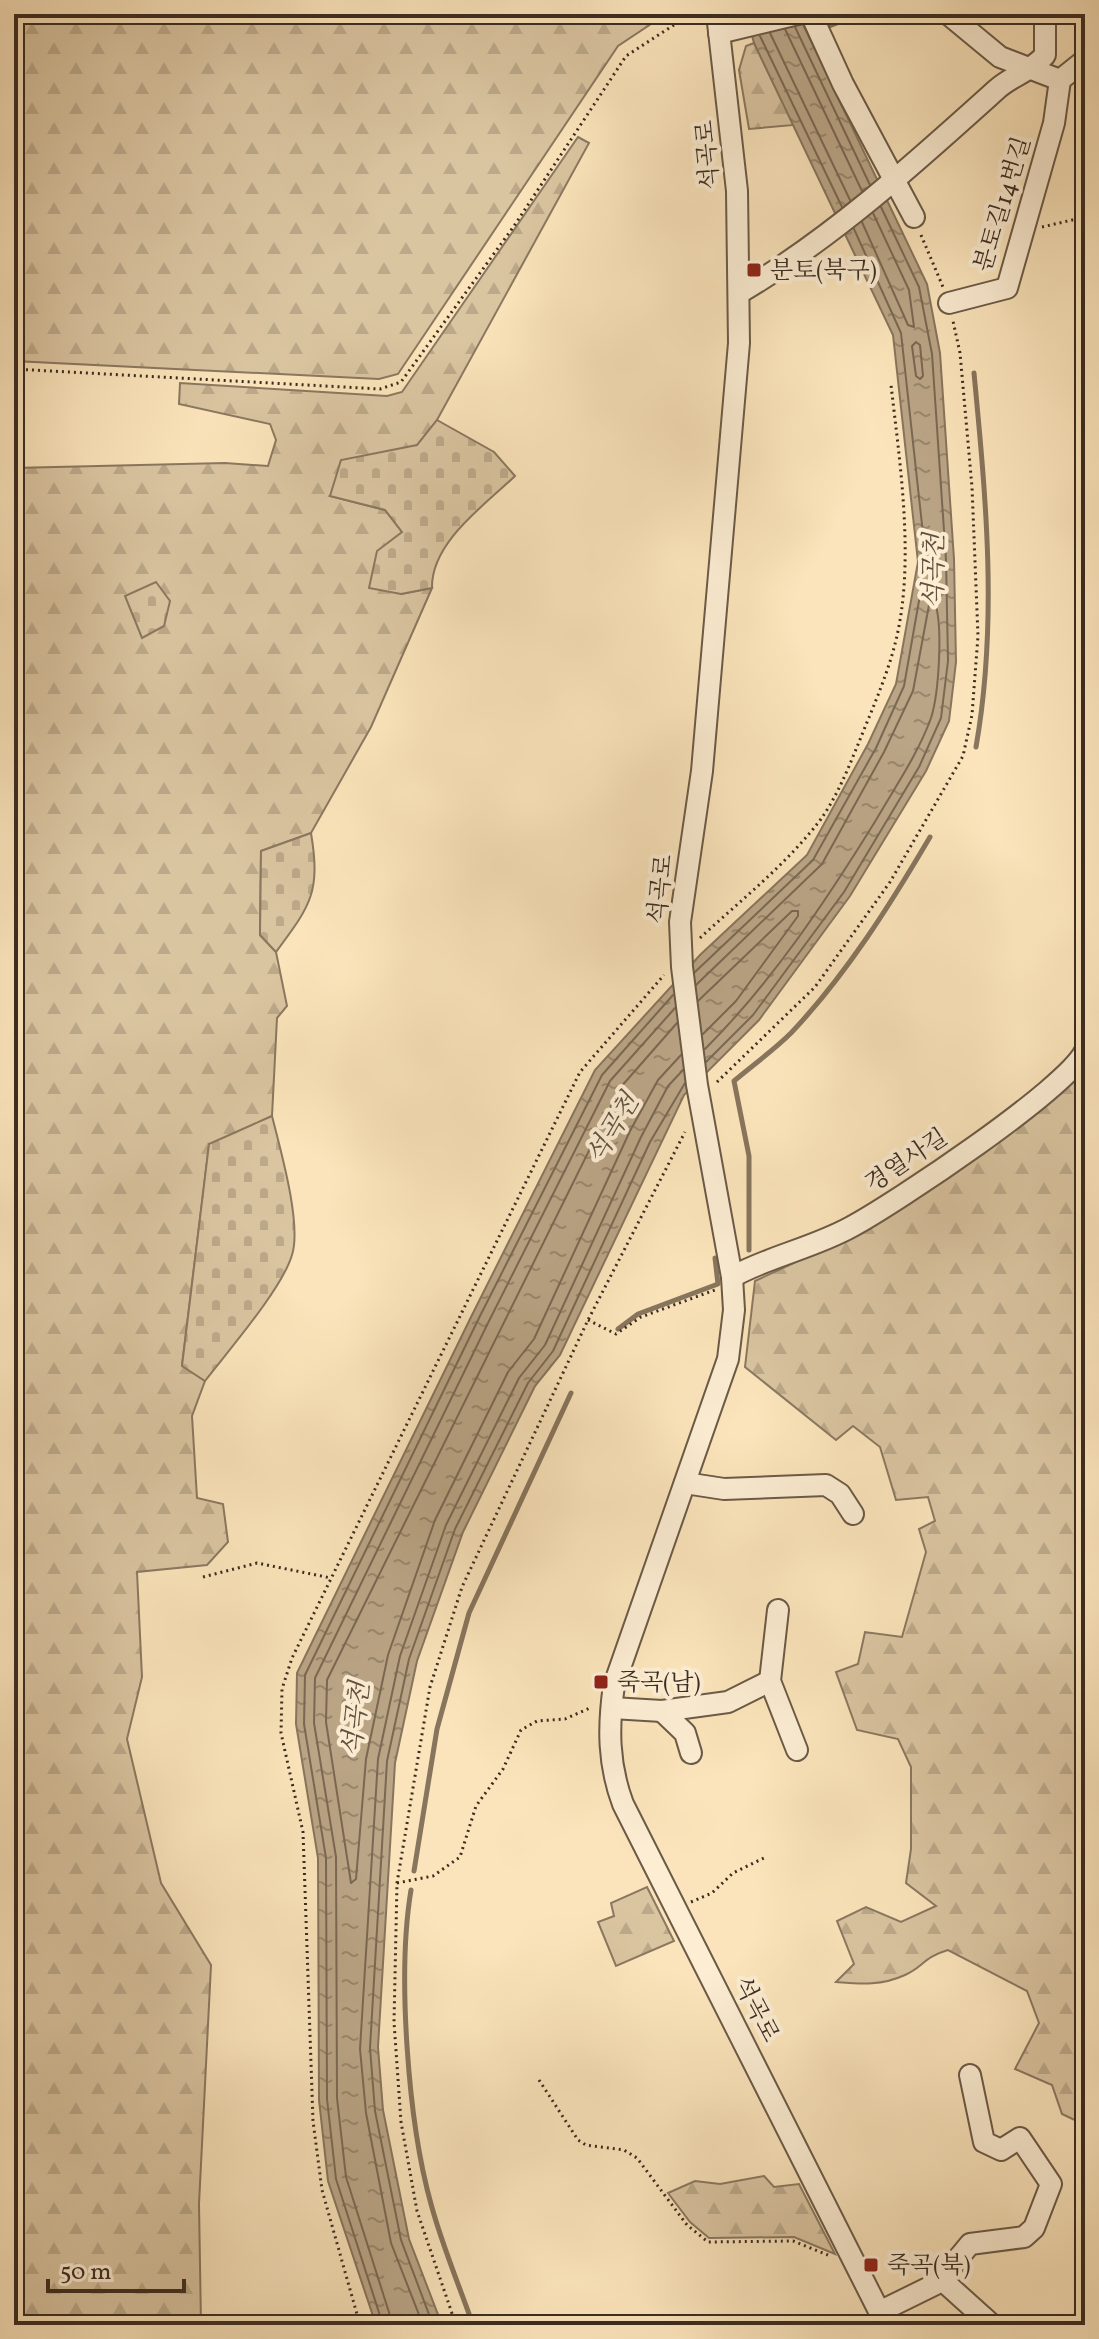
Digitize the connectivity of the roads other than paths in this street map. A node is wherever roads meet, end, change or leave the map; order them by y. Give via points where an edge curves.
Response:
1 (798, 14) edge
2 (811, 14) edge
3 (948, 14) edge
4 (1045, 14) edge
5 (718, 23) edge
6 (1085, 60) edge
7 (1033, 69) junction
8 (1060, 80) junction
9 (890, 185) junction
10 (914, 217) road end
11 (741, 292) junction
12 (949, 303) road end
13 (1085, 1051) edge
14 (732, 1277) junction
15 (685, 1483) junction
16 (853, 1514) dead end
17 (778, 1610) dead end
18 (770, 1681) junction
19 (612, 1708) junction
20 (662, 1711) junction
21 (797, 1750) dead end
22 (691, 1753) dead end
23 (970, 2075) dead end
24 (941, 2279) junction
25 (883, 2318) edge
26 (1085, 2322) edge
27 (992, 2325) edge
28 (1078, 2325) edge

1 - 5 street via 742,28
2 - 9 street
3 - 7 street via 1000,57
4 - 7 street via 1045,55
5 - 11 street, 석곡로 via 737,191
6 - 8 street
7 - 8 street
7 - 9 street via 1009,78
8 - 12 street, 분토길14번길 via 1054,123 1007,288
9 - 10 street
9 - 11 street via 799,256
11 - 14 street, 석곡로 via 702,771 680,922 697,1085
13 - 14 street, 경열사길 via 1014,1116 851,1228
14 - 15 street, 석곡로 via 728,1359
15 - 16 street via 724,1489 826,1485 840,1494
15 - 19 street, 석곡로 via 619,1670
17 - 18 street
18 - 20 street via 728,1702
18 - 21 street
19 - 20 street
19 - 25 street, 석곡로 via 615,1783
20 - 22 street via 685,1733
23 - 24 street via 984,2142 1001,2150 1020,2138 1049,2177 1050,2191 1034,2228 1024,2237 970,2244
24 - 25 street
24 - 27 street
26 - 28 street

